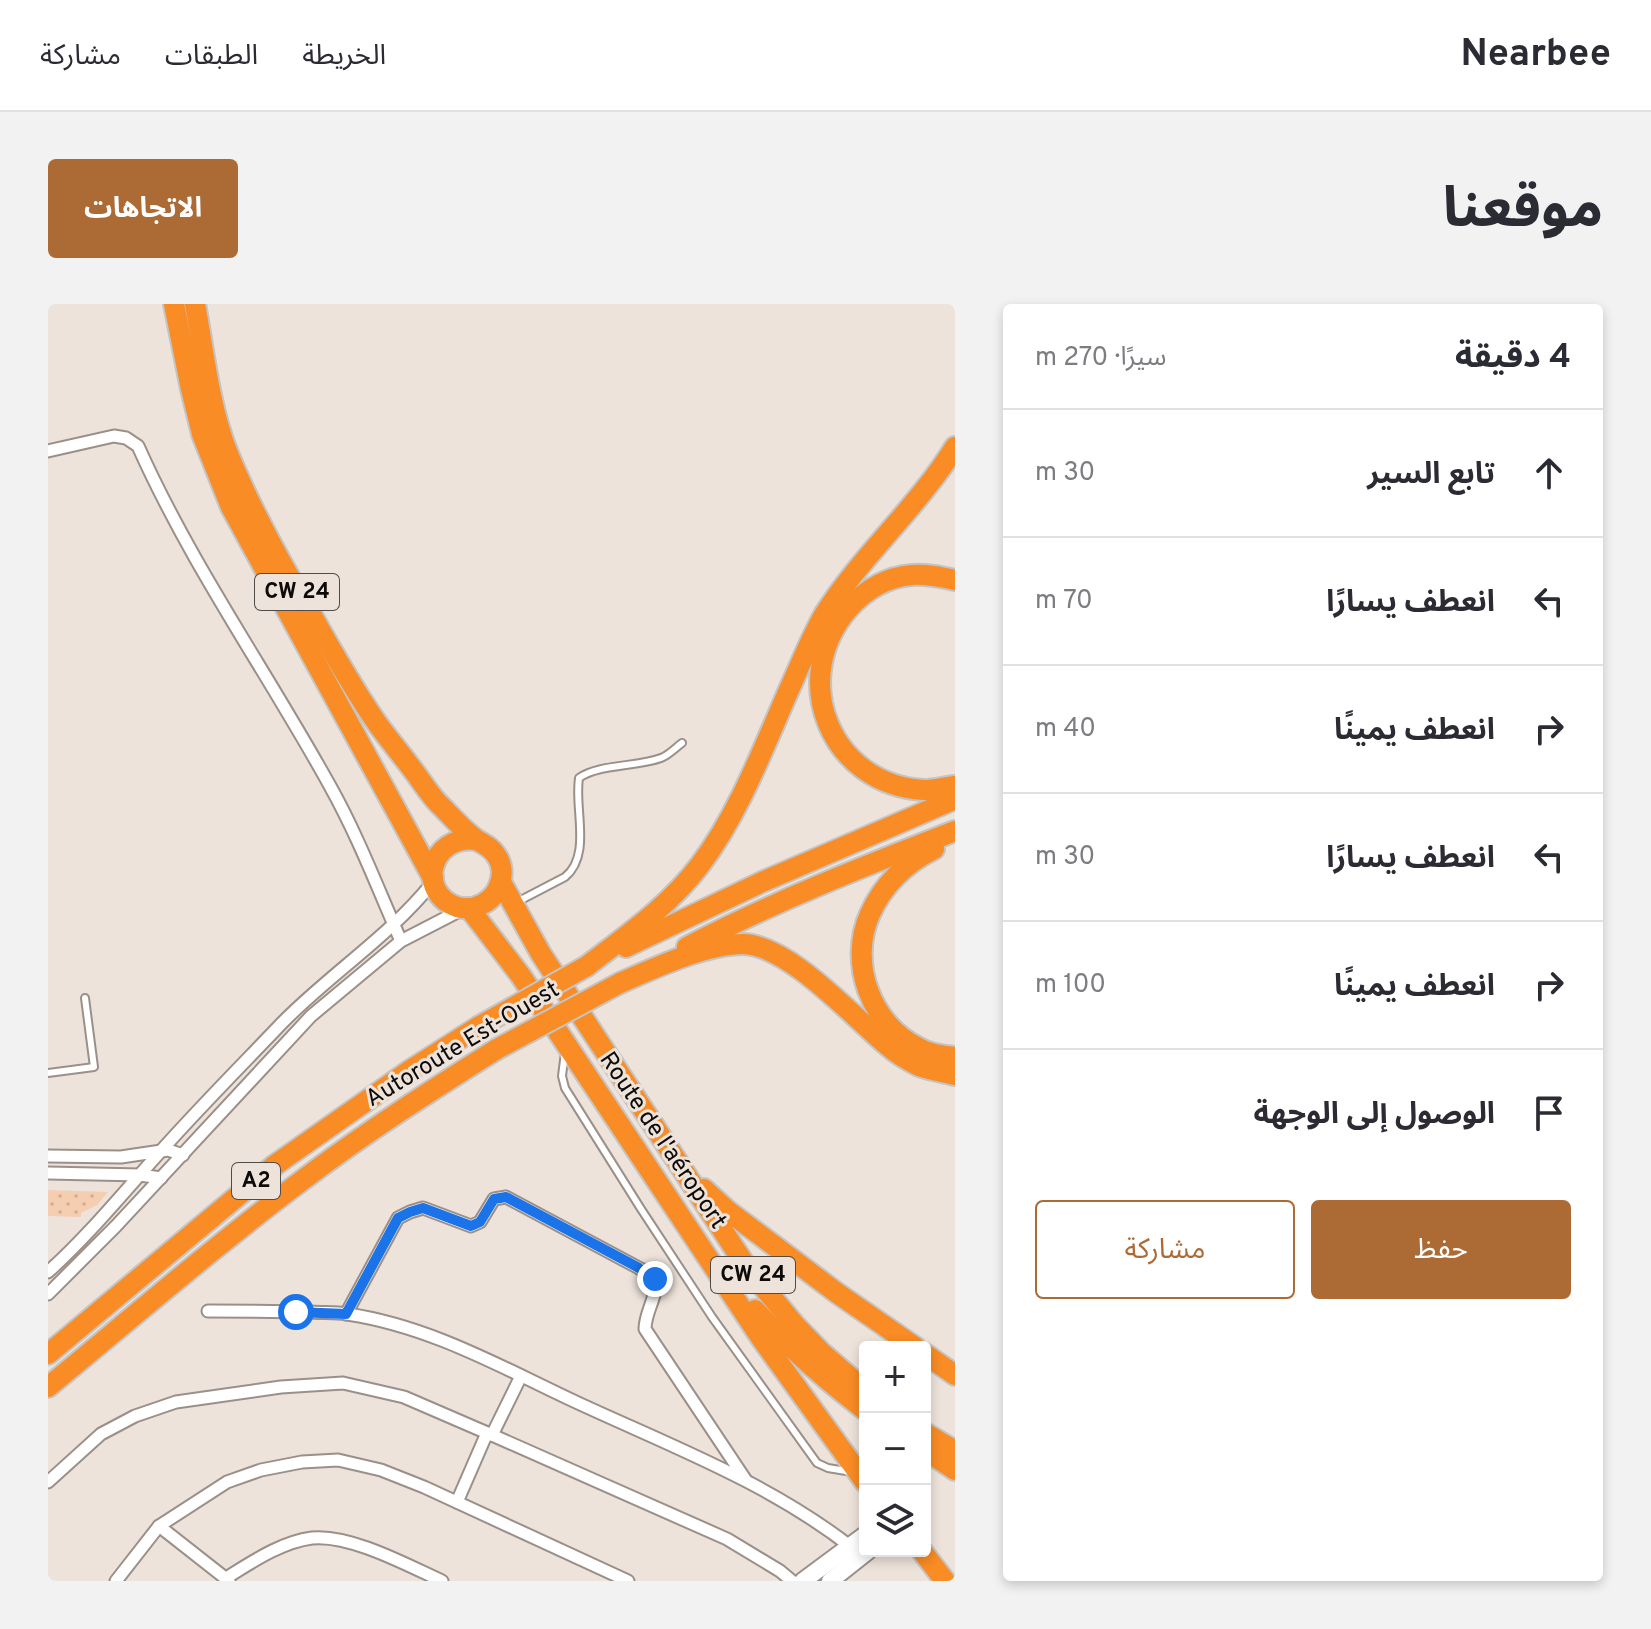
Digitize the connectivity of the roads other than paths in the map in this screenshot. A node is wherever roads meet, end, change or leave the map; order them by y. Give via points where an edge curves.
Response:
1 (174, 304) edge
2 (195, 304) edge
3 (955, 447) edge
4 (48, 451) edge
5 (955, 580) edge
6 (682, 743) dead end
7 (955, 786) edge
8 (955, 799) edge
9 (955, 831) edge
10 (955, 838) edge
11 (477, 840) junction
12 (433, 880) junction
13 (501, 882) junction
14 (513, 904) junction
15 (466, 908) junction
16 (394, 925) junction
17 (401, 941) junction
18 (587, 966) junction
19 (620, 983) junction
20 (85, 998) dead end
21 (565, 1045) junction
22 (955, 1057) edge
23 (48, 1073) edge
24 (955, 1075) edge
25 (663, 1142) junction
26 (161, 1150) junction
27 (183, 1155) junction
28 (48, 1156) edge
29 (48, 1173) edge
30 (140, 1175) junction
31 (161, 1178) junction
32 (690, 1228) junction
33 (69, 1254) junction
34 (84, 1260) junction
35 (48, 1272) edge
36 (48, 1294) edge
37 (208, 1311) dead end
38 (346, 1314) junction
39 (906, 1341) edge
40 (48, 1354) edge
41 (931, 1358) edge
42 (955, 1375) edge
43 (521, 1376) junction
44 (859, 1386) edge
45 (48, 1387) edge
46 (859, 1405) edge
47 (490, 1434) junction
48 (931, 1437) edge
49 (955, 1451) edge
50 (931, 1454) edge
51 (955, 1470) edge
52 (859, 1473) edge
53 (859, 1476) edge
54 (745, 1480) junction
55 (48, 1482) edge
56 (457, 1502) junction
57 (159, 1526) junction
58 (859, 1540) edge
59 (851, 1547) junction
60 (860, 1557) edge
61 (927, 1557) edge
62 (228, 1579) edge
63 (116, 1581) edge
64 (442, 1581) edge
65 (628, 1581) edge
66 (792, 1581) edge
67 (803, 1581) edge
68 (830, 1581) edge
69 (945, 1581) edge

1 - 12 highway, CW 24 via 202,434 231,507
2 - 11 highway, CW 24 via 221,434 280,562 379,725 439,804
3 - 18 highway via 813,633 719,838 662,907
4 - 16 street via 114,436 138,446 183,537 330,785
5 - 7 highway via 912,575 889,580 855,601 823,654 820,699 845,752 872,775 927,790
6 - 14 lane via 661,758 590,771 579,778 577,863 565,877
8 - 18 highway, Autoroute Est-Ouest / A2 via 762,882
9 - 19 highway, Autoroute Est-Ouest / A2 via 745,917
10 - 22 highway via 902,870 882,892 863,936 862,960 864,982 884,1020 919,1048
11 - 12 highway via 445,847 437,856
11 - 13 highway via 495,852
12 - 15 highway via 441,897
12 - 16 street
13 - 14 highway, CW 24
13 - 15 highway via 489,900
14 - 25 highway, CW 24
15 - 17 street
15 - 21 highway, Route de l'aéroport / CW 24 via 521,976
16 - 17 street
16 - 26 street via 299,1006
17 - 27 street via 311,1016
18 - 40 highway, Autoroute Est-Ouest / A2, bridge via 409,1071 275,1165
19 - 24 highway via 678,959 746,944 793,964 889,1047 919,1066
19 - 45 highway, Autoroute Est-Ouest / A2, bridge via 497,1049 306,1177
20 - 23 lane via 94,1067
21 - 32 highway, Route de l'aéroport / CW 24
21 - 53 lane via 565,1088 712,1317 817,1463
25 - 39 highway via 728,1211
25 - 44 highway, CW 24 via 746,1266 812,1343
26 - 27 street
26 - 28 street via 121,1157
26 - 30 street
27 - 31 street
29 - 30 street
30 - 31 street
30 - 33 street
31 - 34 street
32 - 46 highway via 763,1320
32 - 52 highway, Route de l'aéroport / CW 24 via 761,1338
33 - 34 lane
33 - 35 street
34 - 36 street
37 - 38 street
38 - 43 street via 463,1348
38 - 54 street via 398,1218 423,1208 471,1226 480,1222 494,1199 506,1197 655,1279 657,1290 645,1329
41 - 42 highway
43 - 47 street
43 - 54 street
47 - 55 street via 404,1397 343,1383 281,1387 176,1402 135,1416 101,1434
47 - 56 street
47 - 66 street via 727,1539
48 - 49 highway
50 - 51 highway
54 - 59 street
56 - 57 street via 381,1470 338,1460 302,1462 227,1482
56 - 65 street
57 - 62 street
57 - 63 street
58 - 59 street
59 - 67 street
60 - 68 street
61 - 69 highway
62 - 64 street via 279,1547 311,1538 337,1539 379,1552

